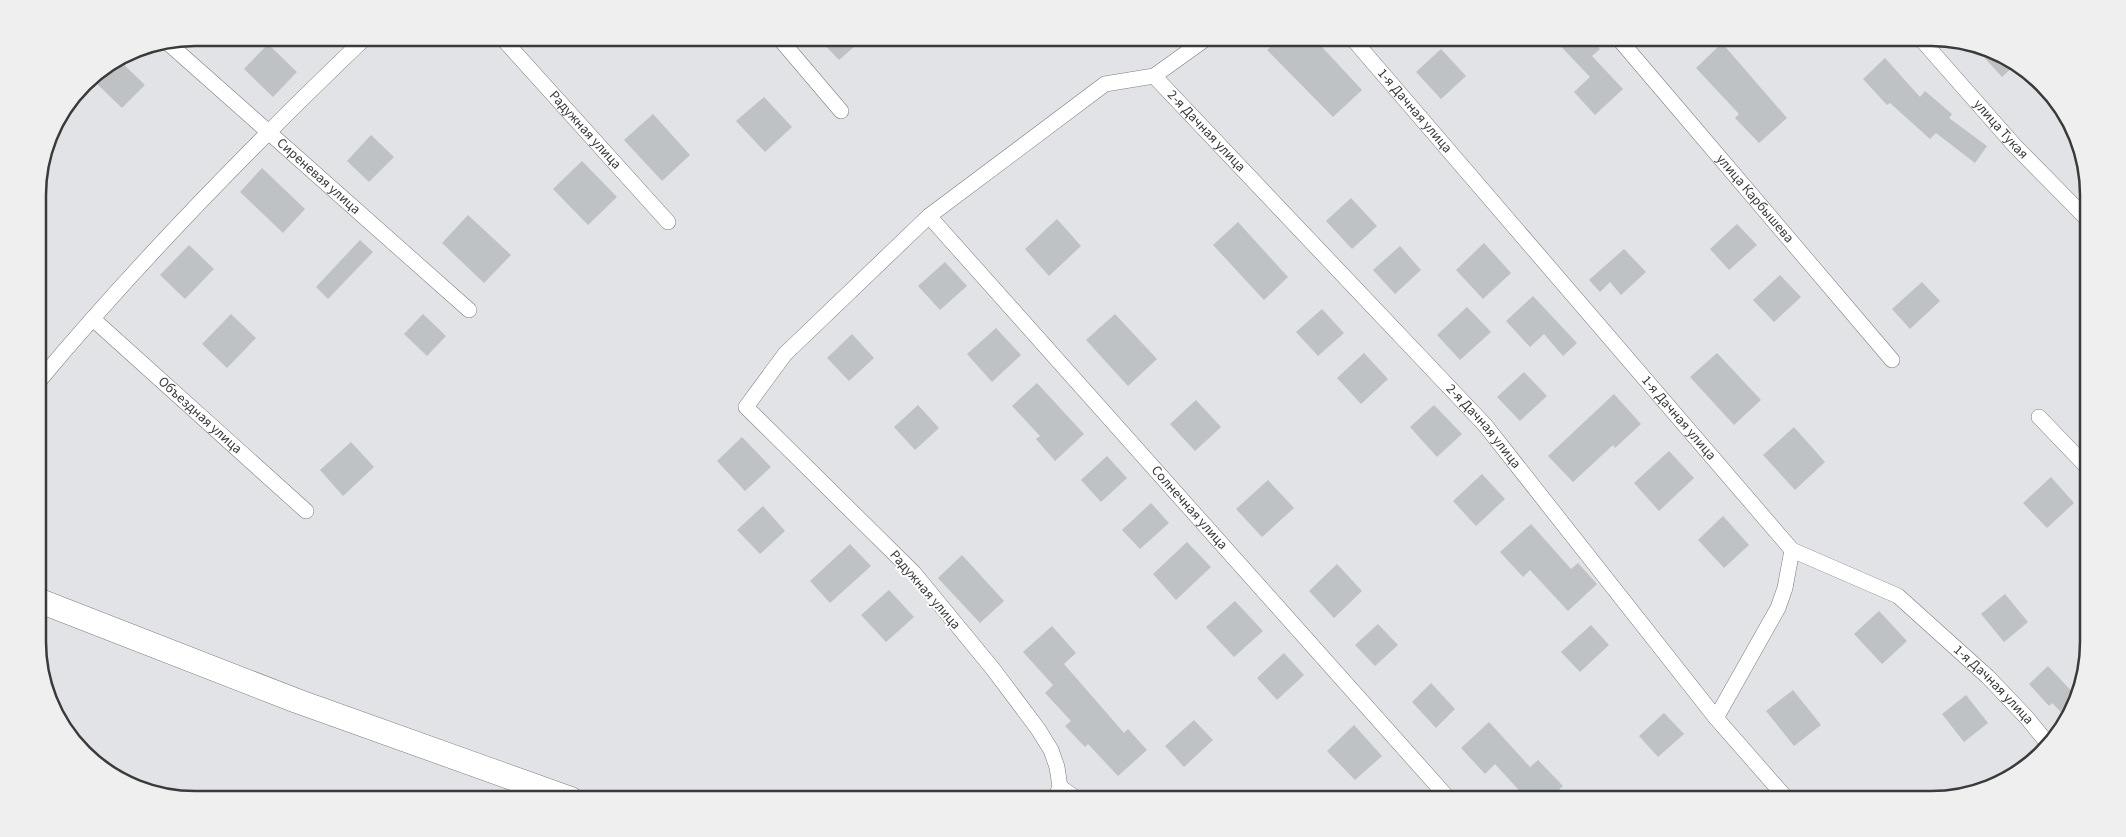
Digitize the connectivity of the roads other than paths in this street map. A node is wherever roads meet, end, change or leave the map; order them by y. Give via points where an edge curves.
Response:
1 (1195, 46) edge
2 (1359, 46) edge
3 (1625, 46) edge
4 (1927, 46) edge
5 (356, 47) edge
6 (510, 47) edge
7 (786, 47) edge
8 (174, 48) edge
9 (1154, 76) junction
10 (841, 111) dead end
11 (267, 131) junction
12 (2080, 212) edge
13 (929, 216) junction
14 (668, 222) dead end
15 (468, 310) dead end
16 (93, 319) junction
17 (1892, 360) dead end
18 (47, 372) edge
19 (2040, 417) dead end
20 (2080, 460) edge
21 (306, 511) dead end
22 (1792, 550) junction
23 (46, 603) edge
24 (1716, 718) junction
25 (2044, 738) edge
26 (1441, 790) edge
27 (1779, 790) edge
28 (548, 791) edge
29 (1058, 791) edge

1 - 9 street
2 - 22 street, 1-я Дачная улица
3 - 17 street, улица Карбышева
4 - 12 street, улица Тукая via 2015,146
5 - 11 street
6 - 14 street, Радужная улица
7 - 10 street
8 - 11 street, Сиреневая улица
9 - 13 street via 1104,84
9 - 24 street, 2-я Дачная улица via 1485,425
11 - 15 street, Сиреневая улица
11 - 16 street
13 - 26 street, Солнечная улица
13 - 29 street, Радужная улица via 784,354 746,407 914,573 993,669 1051,750 1058,767
16 - 18 street
16 - 21 street, Объездная улица
19 - 20 street
22 - 24 street via 1778,608
22 - 25 street, 1-я Дачная улица via 1898,596 1988,678
23 - 28 main road via 297,701
24 - 27 street, 2-я Дачная улица

